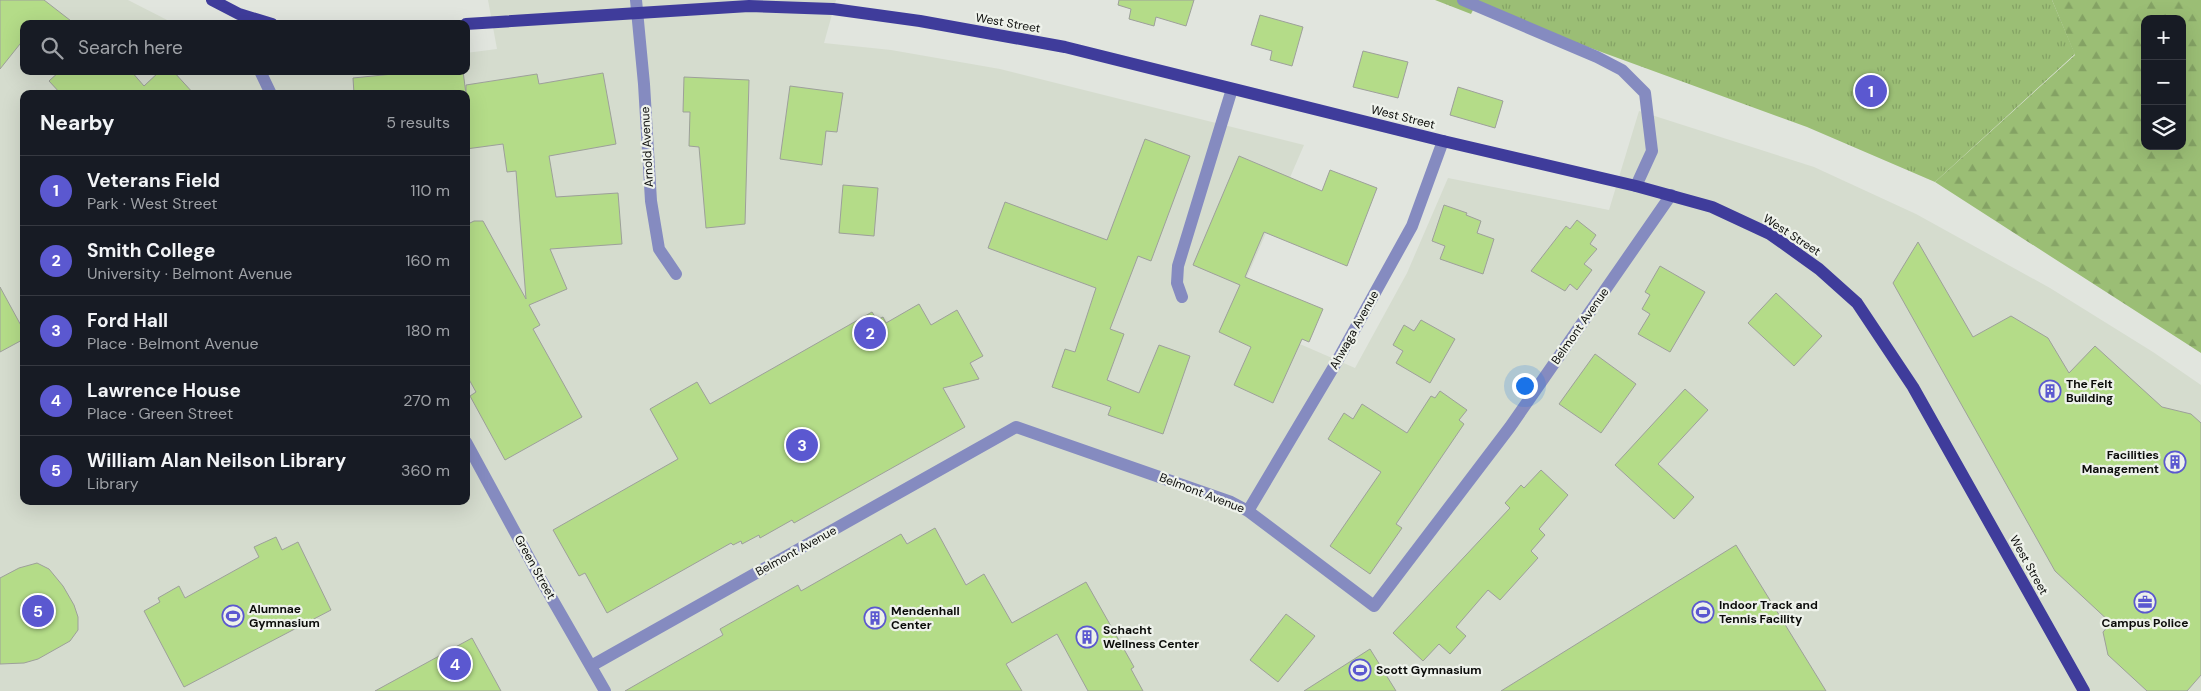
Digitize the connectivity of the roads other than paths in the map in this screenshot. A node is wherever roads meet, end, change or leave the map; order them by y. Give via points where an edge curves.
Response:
1 (212, 0) edge
2 (636, 0) edge
3 (1463, 0) edge
4 (638, 14) junction
5 (241, 19) edge
6 (470, 24) edge
7 (262, 75) edge
8 (1232, 89) junction
9 (269, 90) edge
10 (1443, 141) junction
11 (1636, 186) junction
12 (1671, 195) junction
13 (676, 274) dead end
14 (1182, 296) dead end
15 (470, 449) edge
16 (1248, 511) junction
17 (591, 666) junction
18 (605, 691) edge
19 (2084, 691) edge

1 - 5 main road
2 - 4 street, Arnold Avenue
3 - 11 street via 1597,57 1622,70 1645,94 1652,151
4 - 6 main road, West Street
4 - 8 main road, West Street via 749,6 833,9 1064,47
4 - 13 street, Arnold Avenue via 651,201 660,249
7 - 9 street
8 - 10 main road, West Street
8 - 14 street via 1178,266 1177,283
10 - 11 main road, West Street
10 - 16 street, Ahwaga Avenue via 1412,226
11 - 12 main road, West Street
12 - 16 street, Belmont Avenue via 1510,427 1374,606
12 - 19 main road, West Street via 1712,207 1770,234 1819,269 1857,303 1913,387
15 - 17 street, Green Street
16 - 17 street, Belmont Avenue via 1232,502 1016,427
17 - 18 street, Green Street

